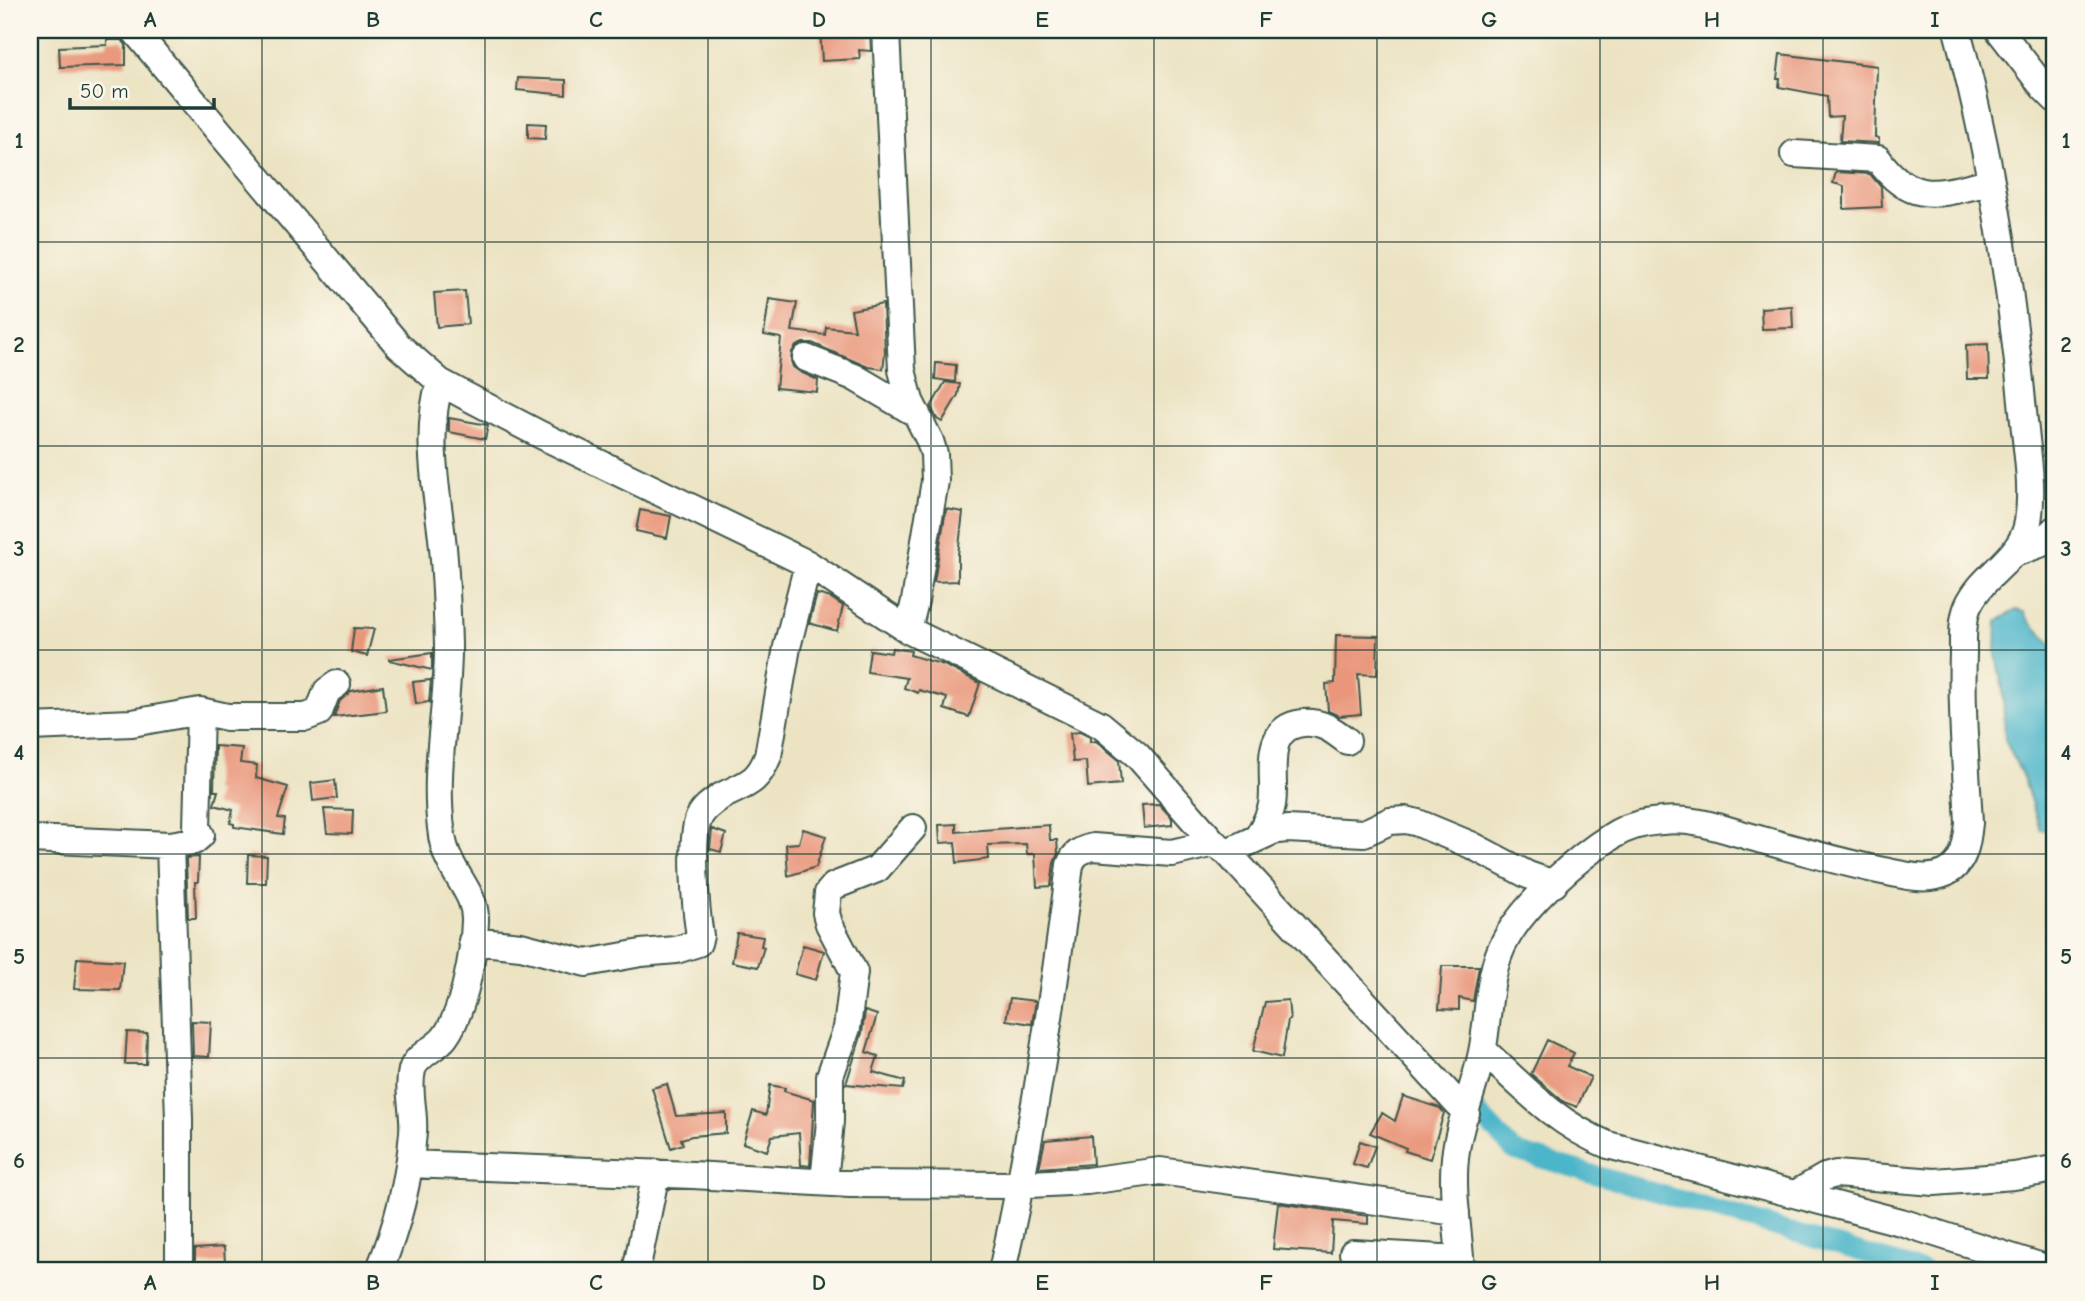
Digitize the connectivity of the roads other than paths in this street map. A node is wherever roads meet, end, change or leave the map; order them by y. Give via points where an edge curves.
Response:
1 (134, 30) edge
2 (886, 30) edge
3 (1957, 30) edge
4 (1999, 30) edge
5 (2055, 99) edge
6 (1794, 154) dead end
7 (1990, 182) junction
8 (806, 358) dead end
9 (440, 382) junction
10 (918, 414) junction
11 (2055, 529) edge
12 (2015, 553) junction
13 (808, 564) junction
14 (911, 617) junction
15 (337, 684) dead end
16 (200, 711) junction
17 (30, 727) edge
18 (1347, 741) dead end
19 (913, 828) dead end
20 (30, 839) edge
21 (1237, 844) junction
22 (170, 845) junction
23 (1554, 884) junction
24 (472, 941) junction
25 (1481, 1056) junction
26 (1469, 1104) junction
27 (410, 1164) junction
28 (2055, 1169) edge
29 (656, 1173) junction
30 (824, 1182) junction
31 (1022, 1185) junction
32 (1795, 1194) junction
33 (1456, 1212) junction
34 (1353, 1253) dead end
35 (1461, 1265) edge
36 (179, 1271) edge
37 (379, 1271) edge
38 (636, 1271) edge
39 (1002, 1271) edge
40 (2055, 1271) edge

1 - 9 street via 399,346
2 - 10 street via 902,370
3 - 7 street via 1975,96
4 - 5 street
6 - 7 street via 1878,159 1900,184 1919,192
7 - 12 street via 2017,350 2031,495 2025,536
8 - 10 street via 854,377
9 - 13 street
9 - 24 street via 431,428 448,634 448,681 439,751 440,824 446,853 474,907
10 - 14 street via 934,454 935,481
11 - 12 street via 2040,544
12 - 23 street via 1988,576 1967,609 1962,680 1969,823 1967,846 1948,872 1930,878 1911,876 1846,863 1692,820 1663,820 1614,835
13 - 14 street
13 - 24 street via 763,770 748,785 709,805 694,834 698,943 586,963 521,946
14 - 21 street via 1101,725
15 - 16 street via 327,691 319,712 306,717 227,717
16 - 17 street via 132,723
16 - 22 street via 197,828 201,835 194,841
18 - 21 street via 1320,724 1295,724 1285,729 1273,752 1272,807
19 - 30 street via 877,869 834,886 828,893 829,924 854,972 847,1028 830,1076
20 - 22 street
21 - 23 street via 1287,829 1364,833 1390,821 1406,820
21 - 26 street
21 - 31 street via 1172,853 1093,847 1073,856
22 - 36 street
23 - 25 street via 1522,915 1505,940 1494,972
24 - 27 street via 466,986 452,1025 444,1039 414,1064 411,1073 414,1130
25 - 26 street
25 - 32 street via 1580,1133 1608,1145
26 - 33 street via 1456,1152
27 - 29 street
27 - 37 street
28 - 32 street via 1934,1182 1836,1174
29 - 30 street
29 - 38 street
30 - 31 street
31 - 33 street via 1160,1171
31 - 39 street
32 - 40 street
33 - 35 street
34 - 35 street

